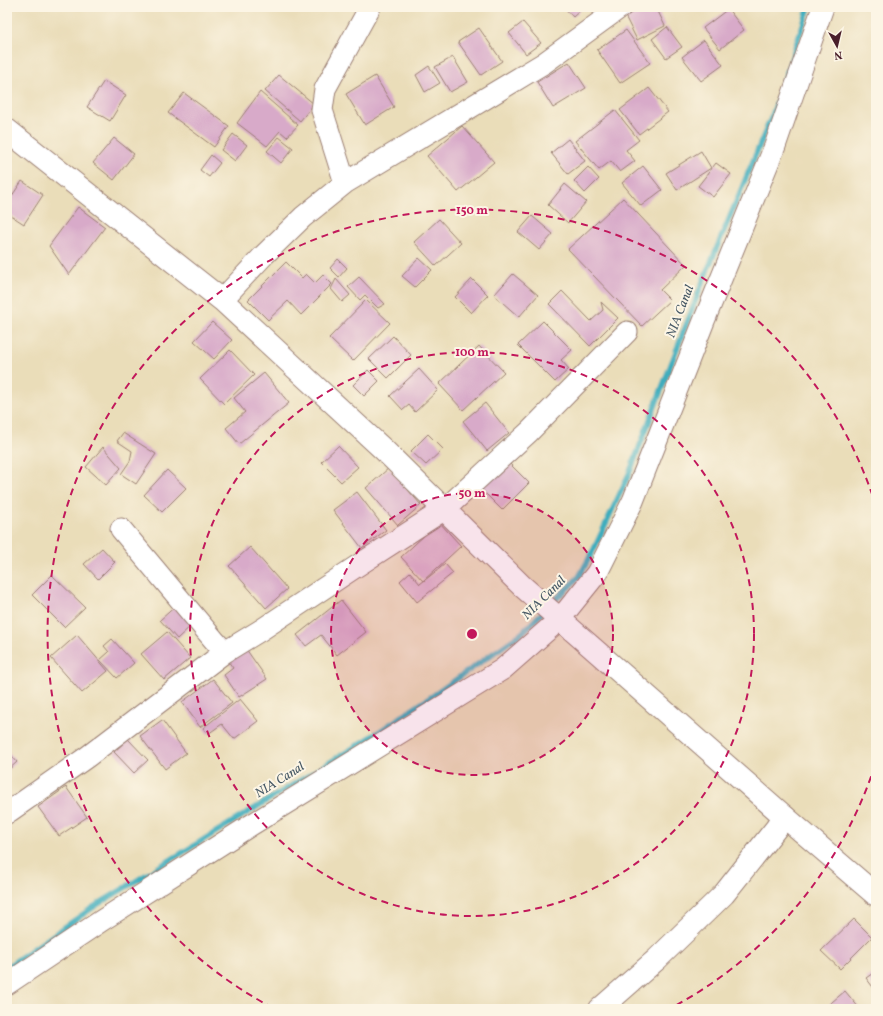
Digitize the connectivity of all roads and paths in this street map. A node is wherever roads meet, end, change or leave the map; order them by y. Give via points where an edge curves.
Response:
1 (370, 7) edge
2 (621, 7) edge
3 (823, 7) edge
4 (7, 130) edge
5 (345, 183) junction
6 (222, 300) junction
7 (627, 332) dead end
8 (445, 509) junction
9 (121, 529) dead end
10 (560, 619) junction
11 (225, 652) junction
12 (7, 813) edge
13 (785, 818) junction
14 (876, 895) edge
15 (7, 984) edge
16 (600, 1009) edge

1 - 5 street via 325,89 322,110
2 - 5 street via 544,63
3 - 10 street via 775,146 633,501 597,573
4 - 6 main road
5 - 6 street via 303,217
6 - 8 main road
7 - 8 street via 529,432
8 - 10 main road via 522,586
8 - 11 street
9 - 11 street
10 - 13 main road
10 - 15 street via 503,669 251,825
11 - 12 street
13 - 14 main road
13 - 16 main road via 724,894 657,959

